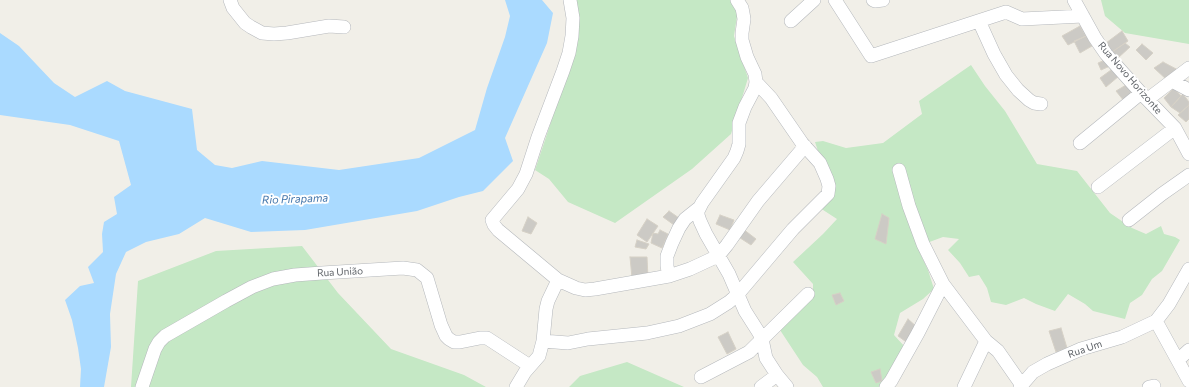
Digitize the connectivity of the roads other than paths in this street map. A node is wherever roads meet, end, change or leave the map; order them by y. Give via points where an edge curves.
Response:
1 (230, 0) edge
2 (570, 0) edge
3 (814, 0) edge
4 (836, 0) edge
5 (873, 0) edge
6 (883, 0) edge
7 (1074, 0) edge
8 (741, 3) edge
9 (1083, 16) junction
10 (791, 21) dead end
11 (979, 21) junction
12 (344, 27) dead end
13 (1189, 68) edge
14 (1172, 80) junction
15 (756, 82) junction
16 (1189, 90) edge
17 (1144, 96) junction
18 (1041, 104) dead end
19 (1175, 128) junction
20 (1080, 143) dead end
21 (805, 146) junction
22 (1189, 154) edge
23 (899, 170) dead end
24 (1189, 175) edge
25 (1098, 187) dead end
26 (700, 207) junction
27 (1129, 220) dead end
28 (718, 256) junction
29 (1189, 269) edge
30 (669, 276) junction
31 (558, 280) junction
32 (943, 284) junction
33 (738, 294) junction
34 (808, 294) dead end
35 (1156, 321) junction
36 (762, 339) junction
37 (544, 341) junction
38 (986, 341) junction
39 (1189, 350) edge
40 (1178, 360) junction
41 (530, 366) junction
42 (777, 375) junction
43 (701, 377) dead end
44 (1189, 381) edge
45 (892, 385) edge
46 (1020, 386) edge
47 (142, 387) edge
48 (516, 387) edge
49 (761, 387) edge
50 (788, 387) edge
51 (964, 387) edge

1 - 12 street via 233,8 246,23 262,33 274,34 329,26
2 - 31 street via 573,18 569,53 526,174 518,189 493,217 492,222 498,230
3 - 10 street
4 - 11 street via 871,56
5 - 6 street
7 - 9 street, Rua Novo Horizonte
8 - 15 street via 744,49
9 - 11 street via 1022,19 1006,12
9 - 17 street, Rua Novo Horizonte via 1106,54
11 - 18 street via 1006,75 1029,100
13 - 14 street
14 - 16 street
14 - 17 street
15 - 21 street via 771,98
15 - 26 street via 739,124 736,155
17 - 19 street, Rua Novo Horizonte
17 - 20 street
19 - 22 street, Rua Novo Horizonte
19 - 25 street
21 - 28 street via 758,201
21 - 33 street via 820,163 829,191 792,229
23 - 32 street via 925,249
24 - 27 street
26 - 28 street via 700,221
26 - 30 street via 685,219 672,243 667,256
28 - 30 street
28 - 33 street
29 - 35 street
30 - 31 street via 585,290
31 - 37 street via 546,309
32 - 38 street
32 - 45 street
33 - 36 street via 745,312
33 - 37 street via 710,314 664,330 568,343
34 - 36 street
35 - 40 street
35 - 46 street, Rua Um via 1122,337 1047,364 1033,372
36 - 42 street via 766,358
36 - 43 street via 749,352
37 - 41 street via 540,356
38 - 46 street via 998,351
38 - 51 street
39 - 40 street
40 - 44 street
41 - 47 street, Rua União via 487,338 460,342 449,339 441,325 427,278 417,270 402,268 294,275 272,279 252,287 159,342
41 - 48 street
42 - 49 street
42 - 50 street

